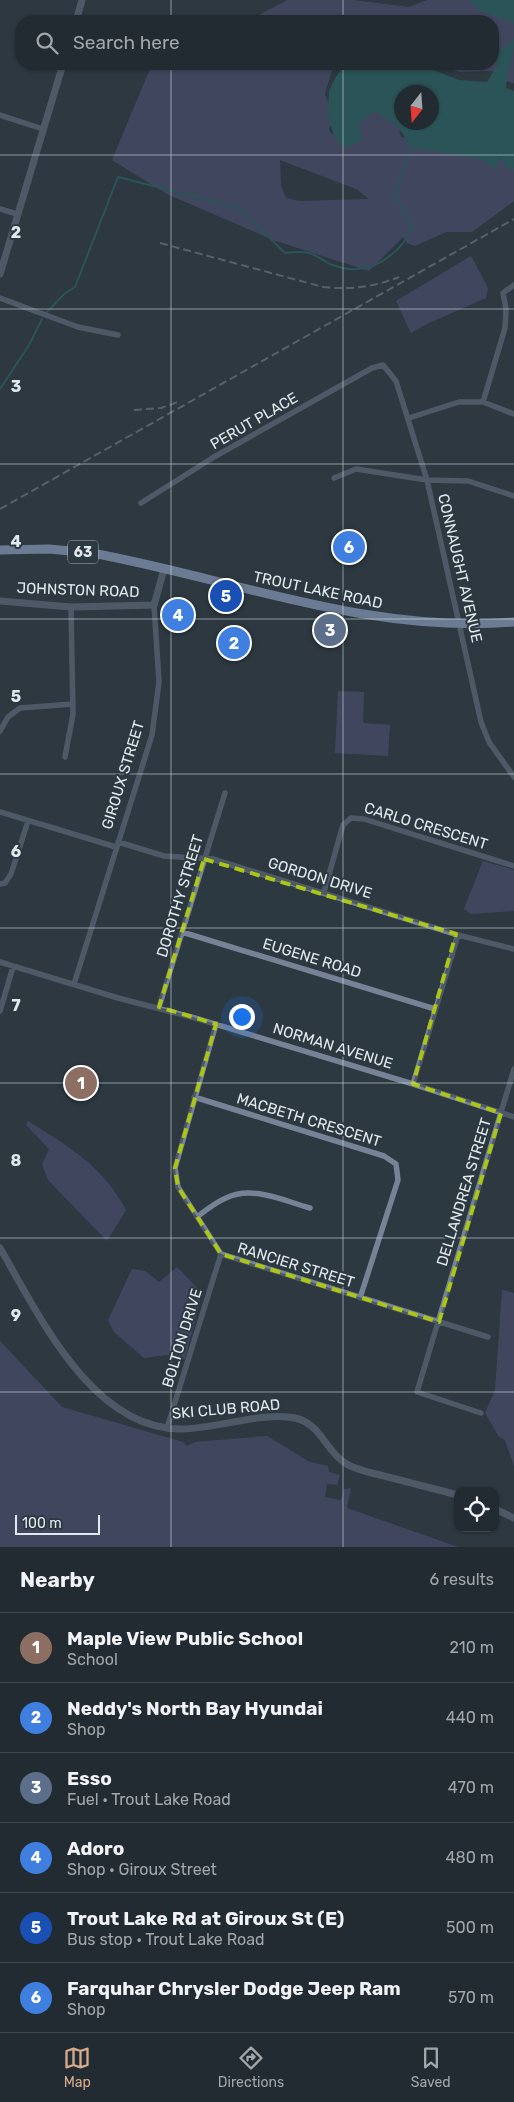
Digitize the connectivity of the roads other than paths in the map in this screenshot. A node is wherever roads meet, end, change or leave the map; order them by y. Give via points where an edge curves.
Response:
1 (82, 0) edge
2 (78, 15) edge
3 (61, 70) edge
4 (0, 115) edge
5 (43, 129) junction
6 (0, 209) edge
7 (17, 214) junction
8 (0, 274) edge
9 (514, 285) edge
10 (0, 298) edge
11 (118, 335) dead end
12 (381, 365) joint
13 (483, 402) junction
14 (514, 414) edge
15 (409, 418) junction
16 (334, 478) dead end
17 (427, 480) junction
18 (514, 496) edge
19 (141, 502) dead end
20 (0, 550) edge
21 (164, 569) junction
22 (0, 601) edge
23 (154, 605) junction
24 (71, 607) junction
25 (514, 622) edge
26 (459, 623) junction
27 (73, 704) junction
28 (0, 731) edge
29 (64, 757) dead end
30 (514, 777) edge
31 (225, 793) dead end
32 (0, 812) edge
33 (28, 821) junction
34 (117, 844) junction
35 (204, 859) junction
36 (514, 866) edge
37 (0, 884) edge
38 (324, 892) junction
39 (182, 932) junction
40 (458, 934) junction
41 (514, 949) edge
42 (0, 962) edge
43 (13, 967) junction
44 (74, 984) junction
45 (159, 1007) junction
46 (435, 1009) junction
47 (0, 1011) edge
48 (216, 1024) junction
49 (514, 1069) edge
50 (413, 1084) junction
51 (194, 1097) junction
52 (501, 1113) junction
53 (514, 1117) edge
54 (310, 1208) dead end
55 (197, 1216) junction
56 (0, 1248) edge
57 (221, 1254) junction
58 (360, 1298) junction
59 (439, 1322) junction
60 (488, 1337) dead end
61 (481, 1413) dead end
62 (168, 1428) junction
63 (454, 1494) edge
64 (499, 1512) edge
65 (514, 1518) edge

1 - 2 street
3 - 5 street
4 - 5 street
5 - 7 street
6 - 7 street
7 - 8 street
9 - 13 street via 503,293 505,328
10 - 11 street via 78,327
12 - 15 street, CONNAUGHT AVENUE via 396,381
12 - 19 street, PERUT PLACE
13 - 14 street
13 - 15 street via 459,402
15 - 17 street, CONNAUGHT AVENUE
16 - 17 street via 356,469
17 - 18 street via 468,481
17 - 26 street, CONNAUGHT AVENUE
20 - 21 main road, TROUT LAKE ROAD / 63 via 92,553
21 - 23 street, GIROUX STREET
21 - 26 main road, TROUT LAKE ROAD via 352,613 398,620
22 - 24 street, JOHNSTON ROAD
23 - 24 street, JOHNSTON ROAD
23 - 34 street, GIROUX STREET via 159,682 156,710 152,735
24 - 27 street
25 - 26 main road, TROUT LAKE ROAD
26 - 30 street, CONNAUGHT AVENUE via 481,722 489,742
27 - 28 street via 20,708 8,717
27 - 29 street
31 - 35 street, DOROTHY STREET
32 - 33 street, GORDON DRIVE
33 - 34 street, GORDON DRIVE
33 - 37 street via 12,874 5,884
34 - 35 street, GORDON DRIVE via 164,856
34 - 44 street, GIROUX STREET
35 - 38 street, GORDON DRIVE
35 - 39 street, DOROTHY STREET
36 - 38 street, CARLO CRESCENT via 364,819 351,818 344,825
38 - 40 street, GORDON DRIVE
39 - 45 street, DOROTHY STREET
39 - 46 street, EUGENE ROAD
40 - 41 street, GORDON DRIVE
40 - 46 street
42 - 43 street, NORMAN AVENUE
43 - 44 street, NORMAN AVENUE
43 - 47 street
44 - 45 street, NORMAN AVENUE
45 - 48 street, NORMAN AVENUE
46 - 50 street
48 - 50 street, NORMAN AVENUE
48 - 51 street, RANCIER STREET
49 - 52 street, DELLANDREA STREET
50 - 52 street, NORMAN AVENUE
51 - 55 street, RANCIER STREET via 175,1168 178,1187
51 - 58 street, MACBETH CRESCENT via 384,1156 396,1164 398,1180
52 - 53 street, NORMAN AVENUE
52 - 59 street, DELLANDREA STREET
54 - 55 street via 259,1194 242,1193 226,1198
55 - 57 street, RANCIER STREET
56 - 62 street, SKI CLUB ROAD via 46,1328 95,1389 132,1417
57 - 58 street, RANCIER STREET
57 - 62 street, BOLTON DRIVE
58 - 59 street, RANCIER STREET
59 - 60 street, RANCIER STREET
59 - 61 street, DELLANDREA STREET via 417,1392
62 - 63 street, SKI CLUB ROAD via 293,1417 316,1428 344,1462 360,1470
64 - 65 street

